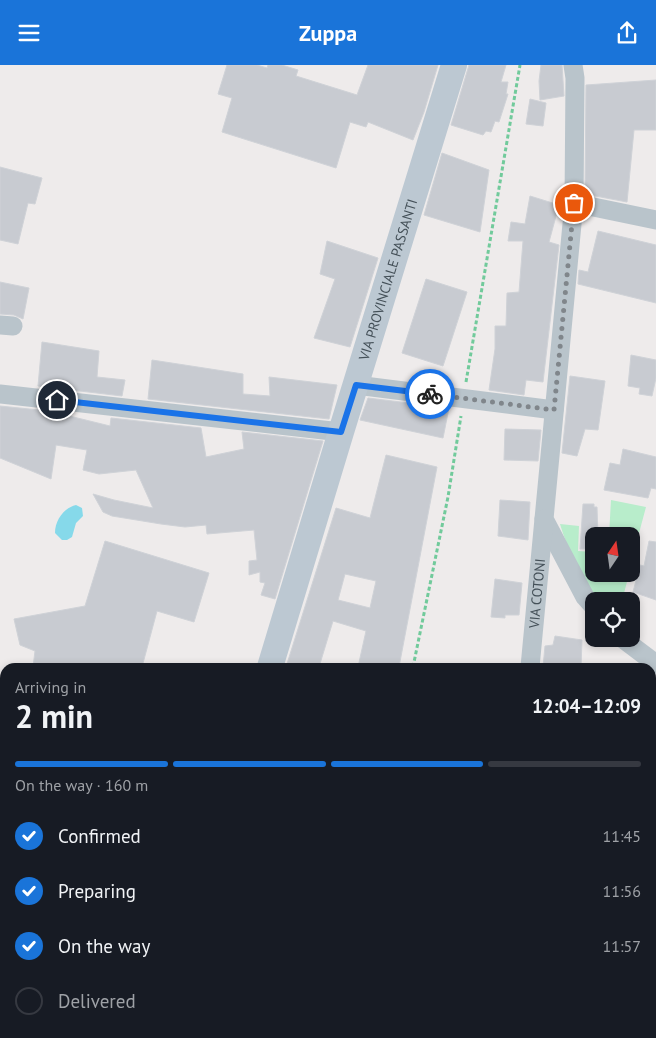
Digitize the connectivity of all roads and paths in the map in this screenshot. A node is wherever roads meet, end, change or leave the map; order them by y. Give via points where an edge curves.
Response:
1 (454, 65) edge
2 (520, 65) edge
3 (573, 65) edge
4 (574, 203) junction
5 (656, 220) edge
6 (356, 385) junction
7 (0, 394) edge
8 (464, 398) junction
9 (554, 410) junction
10 (341, 432) junction
11 (544, 519) junction
12 (585, 597) edge
13 (633, 647) edge
14 (271, 663) edge
15 (414, 663) edge
16 (530, 663) edge
17 (653, 663) edge

1 - 6 main road, VIA PROVINCIALE PASSANTI
2 - 8 path
3 - 4 street, VIA COTONI
4 - 5 street
4 - 9 street, VIA COTONI
6 - 8 street
6 - 10 main road, VIA PROVINCIALE PASSANTI
7 - 10 street
8 - 9 street
8 - 15 path via 448,497
9 - 11 street, VIA COTONI
10 - 14 main road, VIA PROVINCIALE PASSANTI
11 - 12 street
11 - 16 street, VIA COTONI
13 - 17 street

